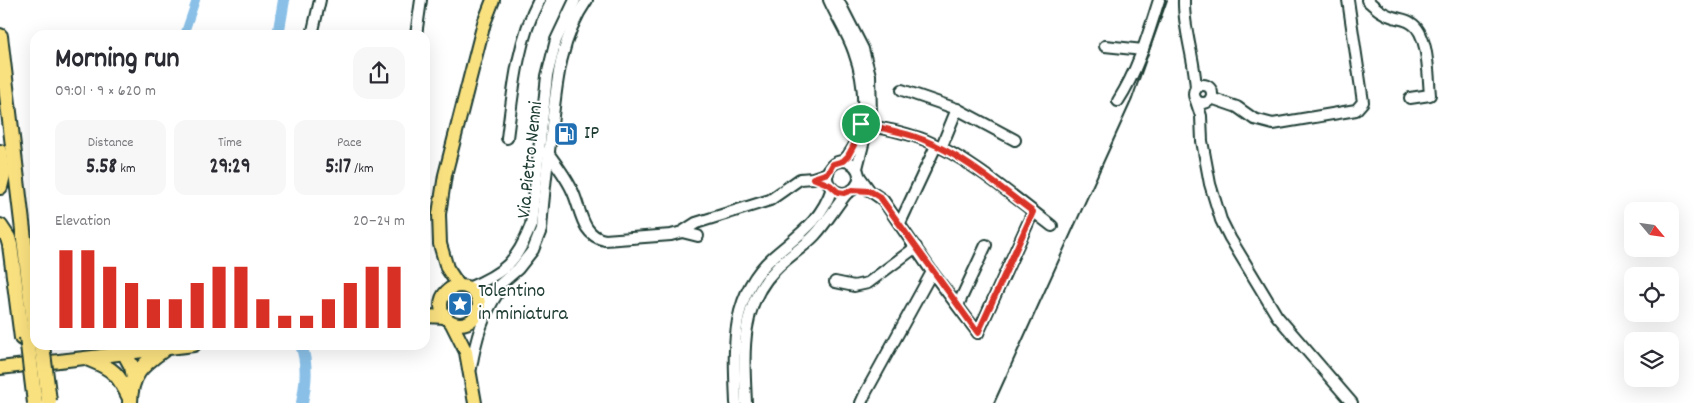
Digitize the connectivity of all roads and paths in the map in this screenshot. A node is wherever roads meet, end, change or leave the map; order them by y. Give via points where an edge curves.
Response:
1 (320, 0) edge
2 (421, 0) edge
3 (493, 0) edge
4 (539, 0) edge
5 (575, 0) edge
6 (829, 0) edge
7 (838, 0) edge
8 (1159, 0) edge
9 (1184, 0) edge
10 (1348, 0) edge
11 (1367, 0) edge
12 (585, 1) edge
13 (313, 30) edge
14 (417, 30) edge
15 (0, 36) edge
16 (1105, 46) dead end
17 (1143, 50) junction
18 (902, 90) dead end
19 (1198, 91) junction
20 (1410, 98) dead end
21 (1209, 100) junction
22 (1118, 101) dead end
23 (0, 107) edge
24 (957, 109) junction
25 (1201, 116) junction
26 (865, 125) junction
27 (508, 138) dead end
28 (1015, 140) dead end
29 (939, 147) junction
30 (0, 152) edge
31 (543, 152) junction
32 (843, 161) junction
33 (858, 172) junction
34 (828, 173) junction
35 (813, 178) junction
36 (0, 187) edge
37 (831, 187) junction
38 (870, 191) junction
39 (850, 192) junction
40 (538, 199) junction
41 (1033, 212) junction
42 (900, 223) junction
43 (0, 226) edge
44 (1052, 226) dead end
45 (682, 232) junction
46 (698, 236) dead end
47 (986, 245) dead end
48 (916, 247) junction
49 (26, 257) junction
50 (30, 260) edge
51 (447, 268) junction
52 (932, 272) junction
53 (510, 276) junction
54 (835, 282) dead end
55 (464, 288) junction
56 (444, 297) junction
57 (958, 305) junction
58 (478, 306) junction
59 (430, 310) edge
60 (430, 315) edge
61 (448, 319) junction
62 (468, 322) junction
63 (30, 338) edge
64 (32, 350) edge
65 (42, 350) edge
66 (163, 350) joint
67 (466, 352) junction
68 (125, 354) junction
69 (89, 359) junction
70 (0, 368) edge
71 (470, 374) junction
72 (134, 377) junction
73 (120, 378) junction
74 (130, 401) edge
75 (42, 402) edge
76 (475, 403) edge
77 (736, 403) edge
78 (746, 403) edge
79 (862, 403) edge
80 (1352, 403) edge

1 - 13 street
2 - 14 street
3 - 51 main road via 484,23 445,175 438,230
4 - 27 street via 518,62
5 - 31 street, Via Pietro Nenni via 556,40 547,76
6 - 26 street via 854,50 861,76
7 - 26 street via 862,49 870,75 871,92
8 - 17 street
9 - 19 street
10 - 21 street via 1363,102 1356,110 1273,124 1254,119 1237,107
11 - 20 street via 1383,13 1412,23 1422,38 1430,95
12 - 31 street, Via Pietro Nenni via 565,44
15 - 49 highway
16 - 17 street
17 - 22 street
18 - 24 street
19 - 21 street via 1199,102
19 - 21 street via 1211,90
19 - 25 street
21 - 25 street
23 - 63 highway
24 - 28 street
24 - 29 street
25 - 80 street via 1210,184 1229,236 1277,316
26 - 29 street via 908,135
26 - 32 street
26 - 33 street
29 - 41 street via 974,167
29 - 42 street
30 - 36 highway via 3,175
31 - 40 street, Via Pietro Nenni
31 - 45 street via 561,170 573,191 582,220 598,239
32 - 33 street via 852,163
32 - 34 street via 833,164
33 - 38 street
33 - 39 street via 857,186
34 - 35 street
34 - 37 street
35 - 37 street
35 - 45 street via 800,179 770,200 696,223
37 - 39 street via 838,192
37 - 77 street via 826,204 812,223 766,263 745,296 734,342
38 - 39 street
38 - 42 street via 883,200
39 - 78 street via 816,234 774,271 757,294 745,334
40 - 53 street, Via Pietro Nenni via 541,230 533,250
40 - 55 street, Via Pietro Nenni via 523,246 510,264 493,278
41 - 44 street
41 - 57 street via 978,333
42 - 48 street
43 - 63 highway via 8,238
45 - 46 street
47 - 57 street
48 - 52 street
48 - 54 street via 868,283 854,286
49 - 50 highway
49 - 63 highway
51 - 55 main road
51 - 56 main road
52 - 57 street
52 - 79 street
53 - 58 street, Via Pietro Nenni
53 - 71 street via 481,324
55 - 56 main road via 450,289
55 - 58 main road via 476,296
56 - 59 main road
56 - 61 main road via 442,312
58 - 62 main road
60 - 61 main road
61 - 62 main road via 457,324
61 - 67 main road
62 - 67 main road
64 - 75 highway, bridge
65 - 75 highway, bridge
66 - 68 main road
66 - 72 highway via 144,363
67 - 71 main road
68 - 69 main road
68 - 72 highway
68 - 73 highway
69 - 70 main road
69 - 73 highway via 104,365
71 - 76 main road
72 - 74 highway
73 - 74 highway

